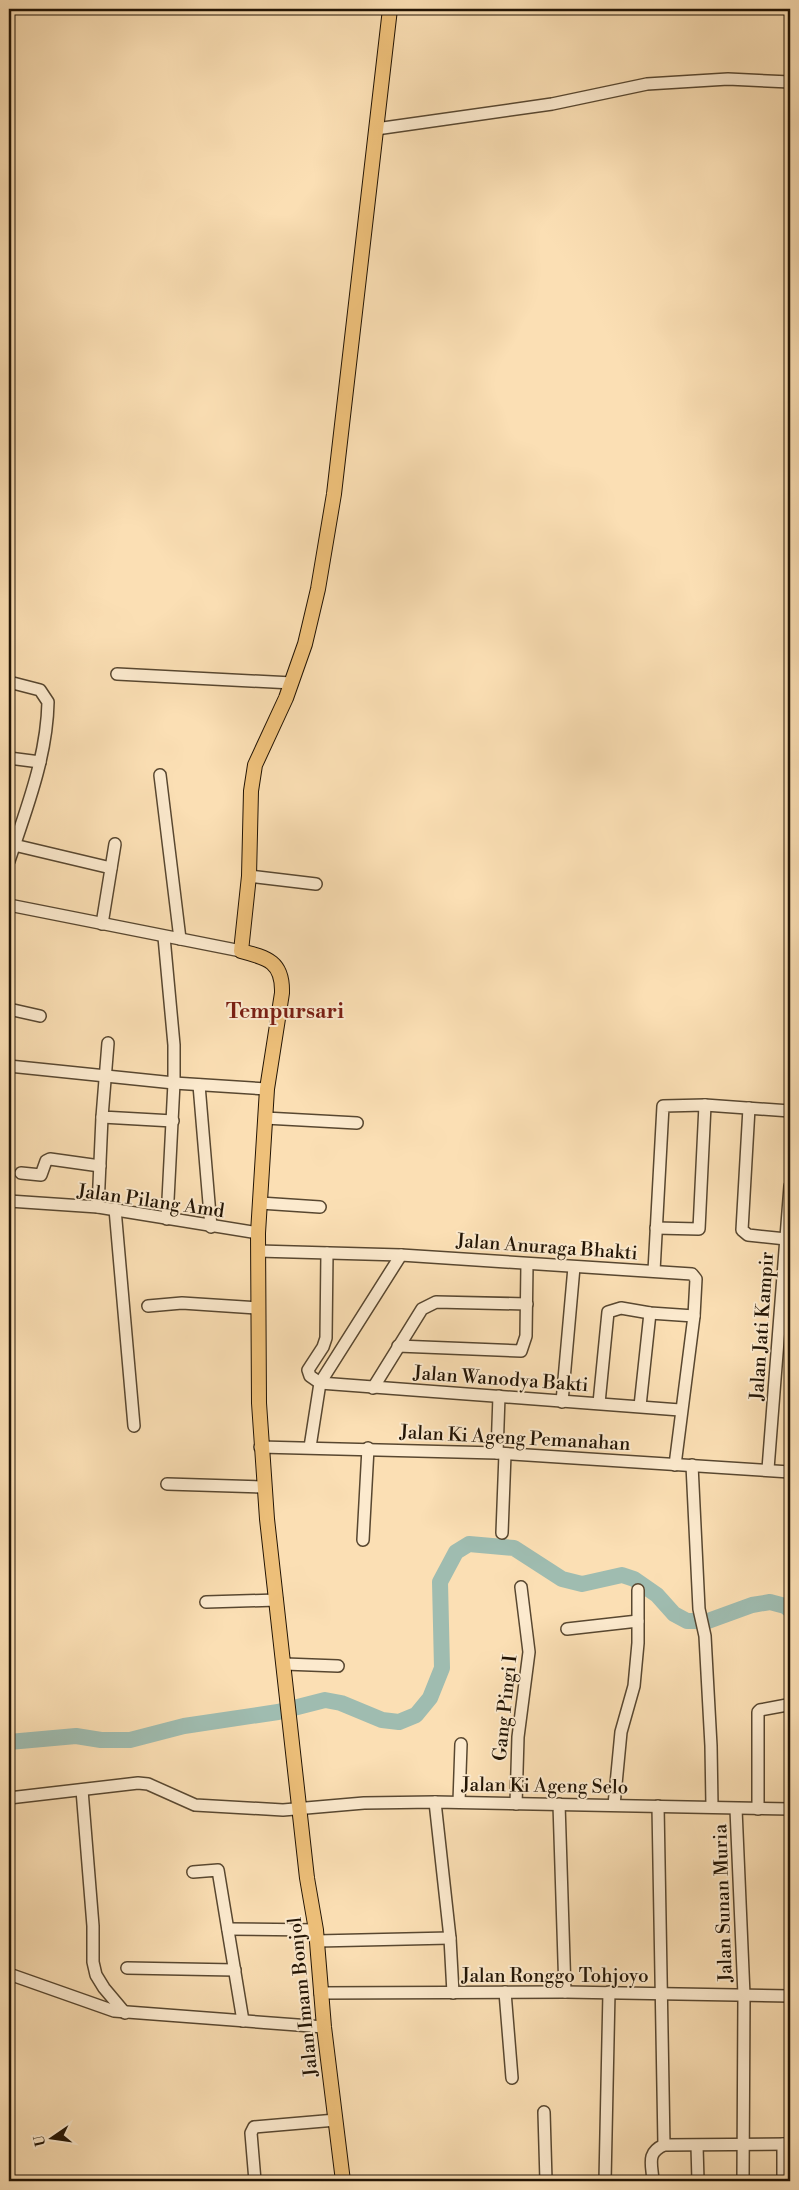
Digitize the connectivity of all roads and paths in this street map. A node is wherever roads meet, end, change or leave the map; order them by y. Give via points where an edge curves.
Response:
1 (390, 9) edge
2 (790, 82) edge
3 (376, 129) junction
4 (117, 674) dead end
5 (9, 682) edge
6 (292, 683) junction
7 (9, 758) edge
8 (40, 762) junction
9 (160, 775) dead end
10 (114, 844) dead end
11 (14, 845) junction
12 (9, 861) edge
13 (111, 868) junction
14 (249, 876) junction
15 (316, 884) dead end
16 (9, 905) edge
17 (102, 924) junction
18 (164, 937) junction
19 (180, 939) junction
20 (241, 951) junction
21 (9, 1010) edge
22 (40, 1016) dead end
23 (108, 1044) dead end
24 (9, 1066) edge
25 (104, 1075) junction
26 (174, 1083) junction
27 (199, 1085) junction
28 (267, 1089) junction
29 (705, 1105) junction
30 (749, 1108) junction
31 (790, 1111) edge
32 (102, 1117) junction
33 (266, 1118) junction
34 (173, 1121) junction
35 (357, 1123) dead end
36 (100, 1166) junction
37 (21, 1173) dead end
38 (790, 1186) edge
39 (9, 1201) edge
40 (260, 1203) junction
41 (98, 1207) junction
42 (320, 1207) dead end
43 (115, 1209) junction
44 (167, 1219) junction
45 (211, 1227) junction
46 (656, 1228) junction
47 (258, 1234) junction
48 (786, 1239) junction
49 (258, 1251) junction
50 (788, 1252) edge
51 (328, 1253) junction
52 (401, 1255) junction
53 (527, 1264) junction
54 (574, 1267) junction
55 (654, 1271) junction
56 (787, 1290) edge
57 (527, 1304) junction
58 (148, 1306) dead end
59 (258, 1308) junction
60 (650, 1313) junction
61 (694, 1316) junction
62 (398, 1346) junction
63 (320, 1382) junction
64 (373, 1388) junction
65 (500, 1396) junction
66 (562, 1402) junction
67 (599, 1404) junction
68 (640, 1406) junction
69 (680, 1410) junction
70 (134, 1426) dead end
71 (260, 1446) junction
72 (310, 1447) junction
73 (368, 1448) junction
74 (501, 1453) junction
75 (675, 1465) junction
76 (692, 1465) junction
77 (768, 1469) junction
78 (790, 1472) edge
79 (167, 1484) dead end
80 (264, 1487) junction
81 (502, 1533) dead end
82 (363, 1540) dead end
83 (521, 1587) dead end
84 (638, 1590) dead end
85 (276, 1600) junction
86 (206, 1602) dead end
87 (638, 1621) junction
88 (567, 1629) dead end
89 (285, 1664) junction
90 (338, 1666) dead end
91 (787, 1705) dead end
92 (461, 1744) dead end
93 (82, 1790) junction
94 (9, 1798) edge
95 (435, 1802) junction
96 (459, 1802) junction
97 (516, 1804) junction
98 (559, 1804) junction
99 (614, 1805) junction
100 (658, 1806) junction
101 (712, 1806) junction
102 (736, 1809) junction
103 (758, 1809) junction
104 (790, 1809) edge
105 (300, 1810) junction
106 (193, 1872) dead end
107 (228, 1929) junction
108 (316, 1935) junction
109 (450, 1938) junction
110 (127, 1968) dead end
111 (234, 1970) junction
112 (9, 1974) edge
113 (505, 1992) junction
114 (565, 1992) junction
115 (609, 1992) junction
116 (320, 1993) junction
117 (452, 1993) junction
118 (662, 1994) junction
119 (744, 1995) junction
120 (790, 1996) edge
121 (125, 2013) junction
122 (243, 2021) junction
123 (324, 2027) junction
124 (512, 2078) dead end
125 (544, 2112) dead end
126 (336, 2120) junction
127 (786, 2144) edge
128 (664, 2145) junction
129 (744, 2145) junction
130 (697, 2146) junction
131 (255, 2181) edge
132 (343, 2181) edge
133 (546, 2181) edge
134 (605, 2181) edge
135 (653, 2181) edge
136 (698, 2181) edge
137 (743, 2181) edge
138 (782, 2181) edge

1 - 3 main road
2 - 3 street via 728,79 647,84 552,104
3 - 6 main road via 334,494 313,610
4 - 6 street
5 - 8 street via 35,688 47,698
6 - 14 main road via 255,765 251,791
7 - 8 street
8 - 11 street
9 - 19 street
10 - 13 street
11 - 12 street
11 - 13 street
13 - 17 street
14 - 15 street
14 - 20 main road
16 - 17 street
17 - 18 street
18 - 19 street
18 - 26 street via 174,1045
19 - 20 street
20 - 28 main road, Jalan Imam Bonjol via 270,960 282,978
21 - 22 street
23 - 25 street
24 - 25 street
25 - 26 street
25 - 32 street
26 - 27 street
26 - 34 street
27 - 28 street
27 - 45 street
28 - 33 main road, Jalan Imam Bonjol
29 - 30 street
29 - 46 street via 663,1106
29 - 46 street via 700,1227 698,1230
30 - 31 street
30 - 48 street via 742,1230 748,1235
32 - 34 street
32 - 36 street
33 - 35 street
33 - 40 main road, Jalan Imam Bonjol
34 - 44 street
36 - 37 street via 50,1158 41,1175
36 - 41 street
38 - 48 street, Jalan Jati Kampir
39 - 41 street, Jalan Pilang Amd
40 - 42 street
40 - 47 main road, Jalan Imam Bonjol
41 - 43 street, Jalan Pilang Amd
43 - 44 street, Jalan Pilang Amd
43 - 70 street
44 - 45 street, Jalan Pilang Amd
45 - 47 street, Jalan Pilang Amd
46 - 55 street
47 - 49 main road, Jalan Imam Bonjol
48 - 50 street, Jalan Jati Kampir
49 - 51 street, Jalan Anuraga Bhakti
49 - 59 main road, Jalan Imam Bonjol
50 - 56 street, Jalan Jati Kampir
51 - 52 street, Jalan Anuraga Bhakti
51 - 63 street via 326,1338 324,1347 308,1370 310,1376
52 - 53 street, Jalan Anuraga Bhakti
52 - 63 street
53 - 54 street, Jalan Anuraga Bhakti
53 - 57 street
54 - 55 street, Jalan Anuraga Bhakti
54 - 66 street
55 - 61 street, Jalan Anuraga Bhakti via 692,1274 696,1279
56 - 77 street, Jalan Jati Kampir
57 - 62 street via 431,1303 422,1309
57 - 62 street via 524,1344 519,1352
58 - 59 street via 182,1304
59 - 71 main road, Jalan Imam Bonjol
60 - 61 street
60 - 67 street via 618,1308 607,1314
60 - 68 street
61 - 69 street
62 - 64 street
63 - 64 street, Jalan Wanodya Bakti
63 - 72 street
64 - 65 street, Jalan Wanodya Bakti
65 - 66 street, Jalan Wanodya Bakti
65 - 74 street
66 - 67 street, Jalan Wanodya Bakti
67 - 68 street, Jalan Wanodya Bakti
68 - 69 street, Jalan Wanodya Bakti
69 - 75 street
71 - 72 street, Jalan Ki Ageng Pemanahan
71 - 80 main road, Jalan Imam Bonjol
72 - 73 street, Jalan Ki Ageng Pemanahan
73 - 74 street, Jalan Ki Ageng Pemanahan
73 - 82 street
74 - 75 street, Jalan Ki Ageng Pemanahan
74 - 81 street
75 - 76 street, Jalan Ki Ageng Pemanahan
76 - 77 street, Jalan Ki Ageng Pemanahan
76 - 101 street via 699,1609 705,1636 712,1746
77 - 78 street, Jalan Ki Ageng Pemanahan
79 - 80 street
80 - 85 main road, Jalan Imam Bonjol
83 - 97 street, Gang Pingi I via 529,1652 518,1737
84 - 87 street
85 - 86 street
85 - 89 main road, Jalan Imam Bonjol
87 - 88 street
87 - 99 street via 634,1686 619,1742
89 - 90 street
89 - 105 main road, Jalan Imam Bonjol
91 - 103 street via 758,1712
92 - 96 street
93 - 94 street, Jalan Ki Ageng Selo
93 - 105 street, Jalan Ki Ageng Selo via 141,1783 195,1805
93 - 121 street via 93,1962 104,1988
95 - 96 street, Jalan Ki Ageng Selo
95 - 105 street, Jalan Ki Ageng Selo via 364,1803
95 - 109 street
96 - 97 street, Jalan Ki Ageng Selo
97 - 98 street, Jalan Ki Ageng Selo
98 - 99 street, Jalan Ki Ageng Selo
98 - 114 street
99 - 100 street, Jalan Ki Ageng Selo
100 - 101 street, Jalan Ki Ageng Selo
100 - 118 street
101 - 102 street, Jalan Ki Ageng Selo
102 - 103 street, Jalan Ki Ageng Selo
102 - 119 street, Jalan Sunan Muria
103 - 104 street, Jalan Ki Ageng Selo
105 - 108 main road, Jalan Imam Bonjol
106 - 107 street via 218,1870
107 - 108 street
107 - 111 street
108 - 109 street
108 - 116 main road, Jalan Imam Bonjol
109 - 117 street
110 - 111 street
111 - 122 street
112 - 121 street via 102,2008
113 - 114 street, Jalan Ronggo Tohjoyo
113 - 117 street, Jalan Ronggo Tohjoyo
113 - 124 street
114 - 115 street, Jalan Ronggo Tohjoyo
115 - 118 street, Jalan Ronggo Tohjoyo
115 - 134 street
116 - 117 street, Jalan Ronggo Tohjoyo
116 - 123 main road, Jalan Imam Bonjol
118 - 119 street, Jalan Ronggo Tohjoyo
118 - 128 street
119 - 120 street, Jalan Ronggo Tohjoyo
119 - 129 street, Jalan Sunan Muria
121 - 122 street
122 - 123 street
123 - 126 main road, Jalan Imam Bonjol
125 - 133 street
126 - 131 street via 256,2126 251,2133
126 - 132 main road, Jalan Imam Bonjol
127 - 129 street
127 - 138 street
128 - 130 street
128 - 135 street via 652,2153
129 - 130 street
129 - 137 street, Jalan Sunan Muria
130 - 136 street

